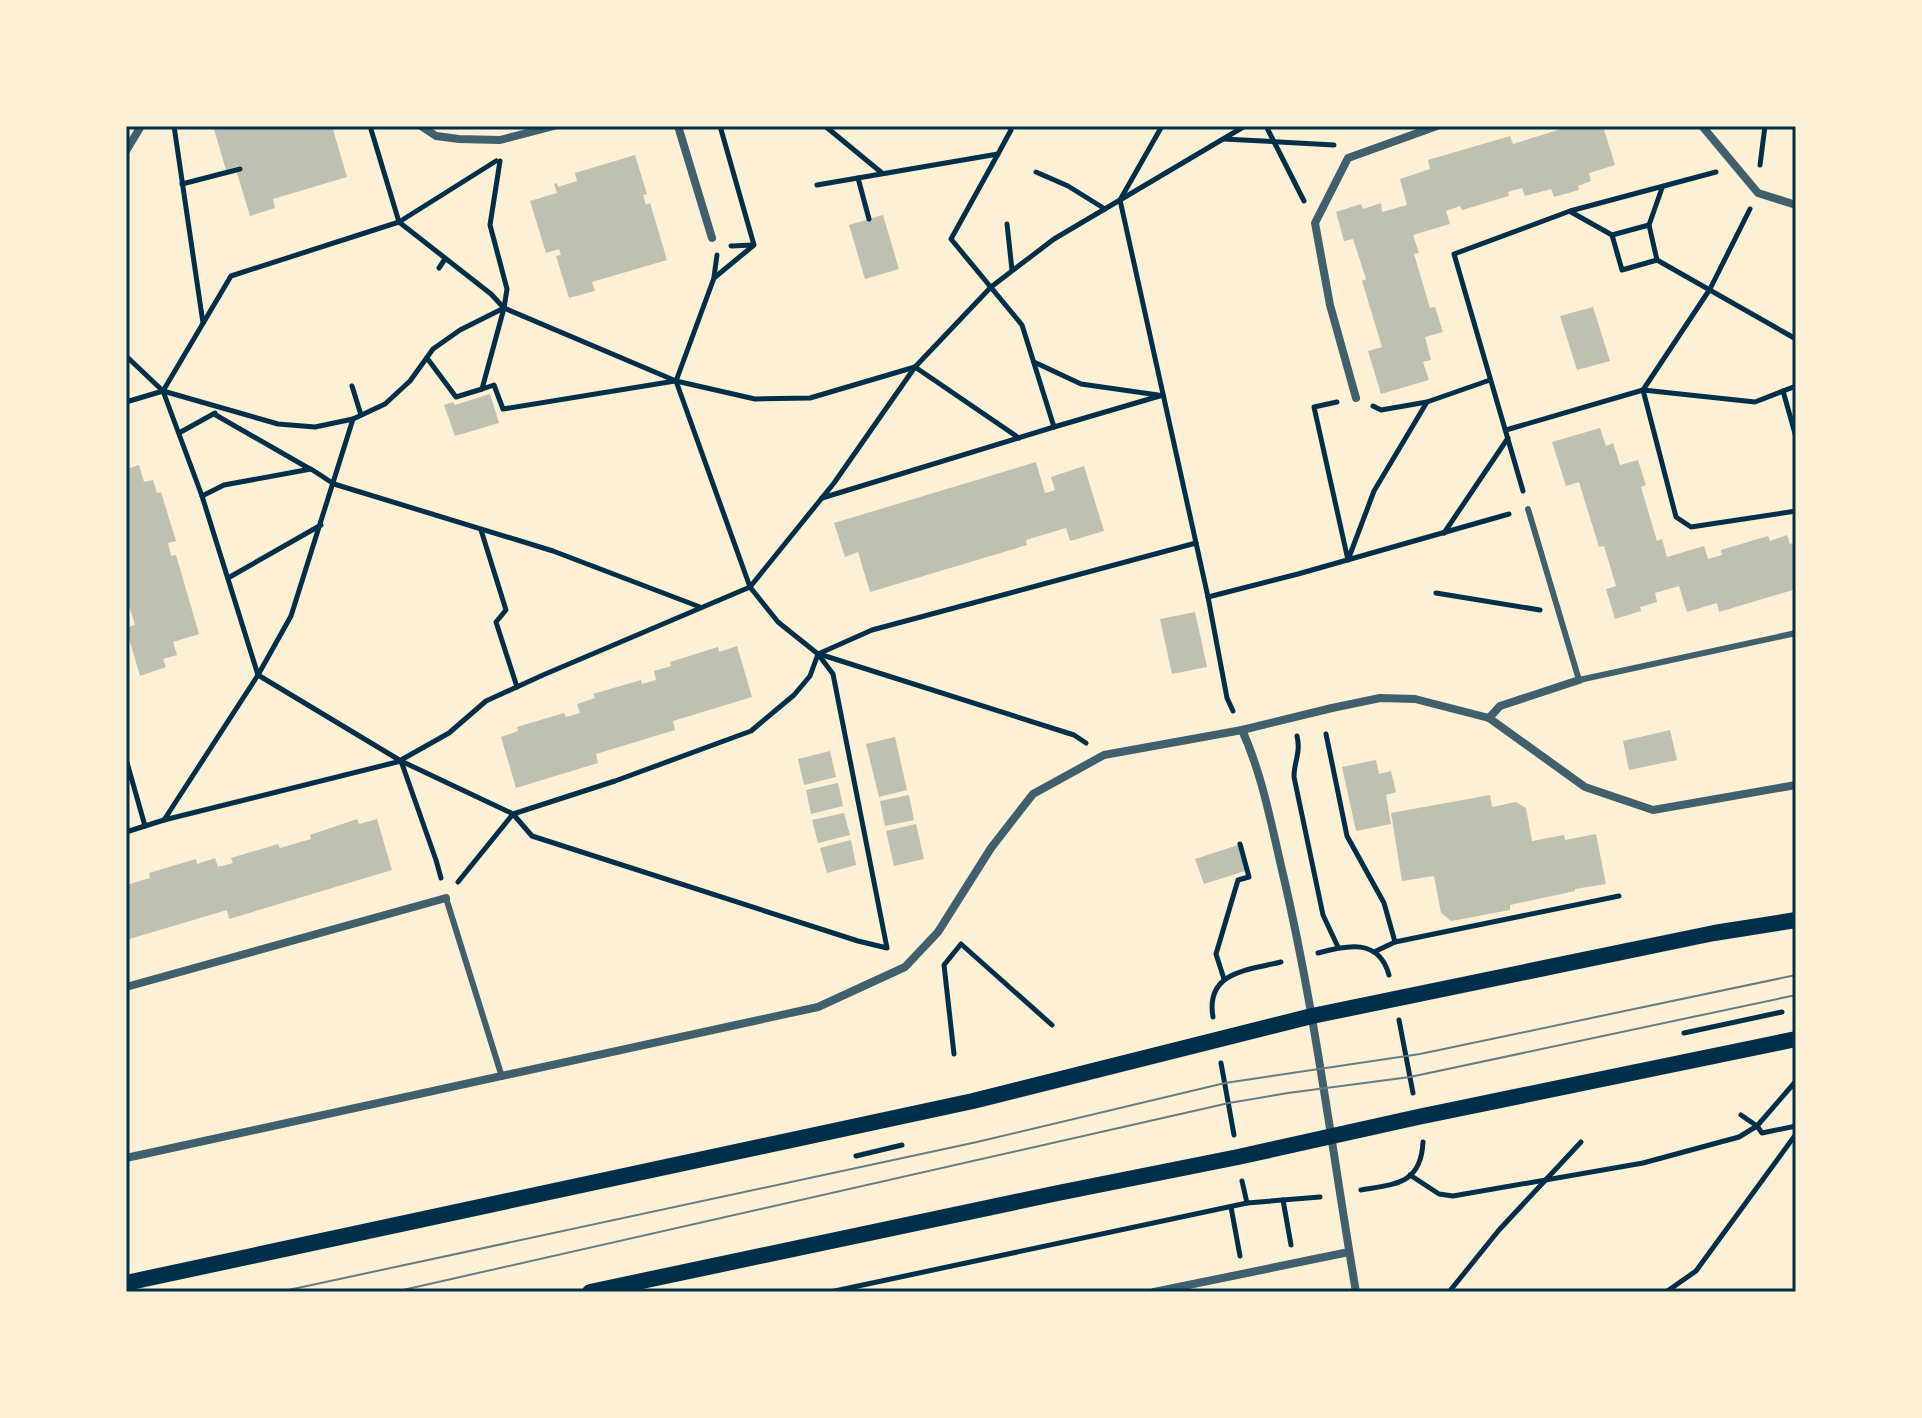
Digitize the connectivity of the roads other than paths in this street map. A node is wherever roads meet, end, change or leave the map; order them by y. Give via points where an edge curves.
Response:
1 (141, 126) edge
2 (421, 126) edge
3 (554, 126) edge
4 (678, 126) edge
5 (1437, 126) edge
6 (1702, 126) edge
7 (126, 151) edge
8 (1796, 205) edge
9 (712, 238) dead end
10 (1356, 398) road end
11 (1528, 509) road end
12 (1796, 633) edge
13 (1579, 680) junction
14 (1489, 718) junction
15 (1242, 730) junction
16 (1796, 785) edge
17 (446, 898) joint
18 (1796, 920) edge
19 (126, 987) edge
20 (1312, 1016) junction
21 (1796, 1039) edge
22 (502, 1077) junction
23 (1331, 1137) junction
24 (126, 1158) edge
25 (1349, 1252) junction
26 (126, 1283) edge
27 (590, 1292) edge
28 (1154, 1292) edge
29 (1356, 1292) edge

1 - 7 street
2 - 3 street via 436,136 500,140
4 - 9 street
5 - 10 street via 1348,158 1315,223 1330,305
6 - 8 street via 1758,193
11 - 13 lane
12 - 13 lane
13 - 14 street via 1500,706
14 - 15 street via 1415,699 1380,698
14 - 16 street via 1585,787 1653,810
15 - 20 street via 1266,804
15 - 22 street via 1104,755 1033,794 938,932 905,967 818,1007
17 - 19 street
17 - 22 lane
18 - 20 main road
20 - 23 street
20 - 26 main road via 958,1104
21 - 23 main road
22 - 24 street
23 - 25 street
23 - 27 main road
25 - 28 street
25 - 29 street

